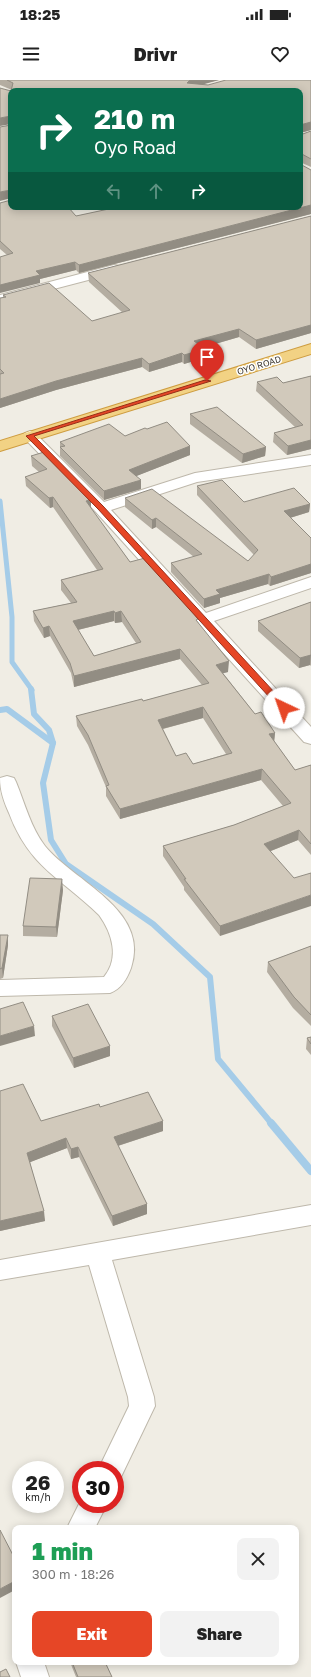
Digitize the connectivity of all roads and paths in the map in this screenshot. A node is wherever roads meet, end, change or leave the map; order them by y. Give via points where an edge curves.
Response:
1 (126, 266) edge
2 (0, 299) edge
3 (311, 349) edge
4 (30, 436) junction
5 (0, 446) edge
6 (311, 460) edge
7 (101, 508) junction
8 (311, 582) edge
9 (204, 619) junction
10 (309, 732) edge
11 (7, 782) dead end
12 (0, 988) edge
13 (309, 1215) edge
14 (97, 1252) junction
15 (0, 1270) edge
16 (116, 1461) edge
17 (88, 1513) edge
18 (82, 1525) edge
19 (31, 1665) edge
20 (35, 1677) edge

1 - 2 street
3 - 4 highway, OYO ROAD
4 - 5 highway, OYO ROAD
4 - 7 street
6 - 7 street via 195,478
7 - 9 street
8 - 9 street
9 - 10 street
11 - 12 street via 26,833 40,853 116,921 124,945 118,976 110,985
13 - 14 street
14 - 15 street
14 - 16 street via 142,1406 140,1415
17 - 18 street
19 - 20 street

